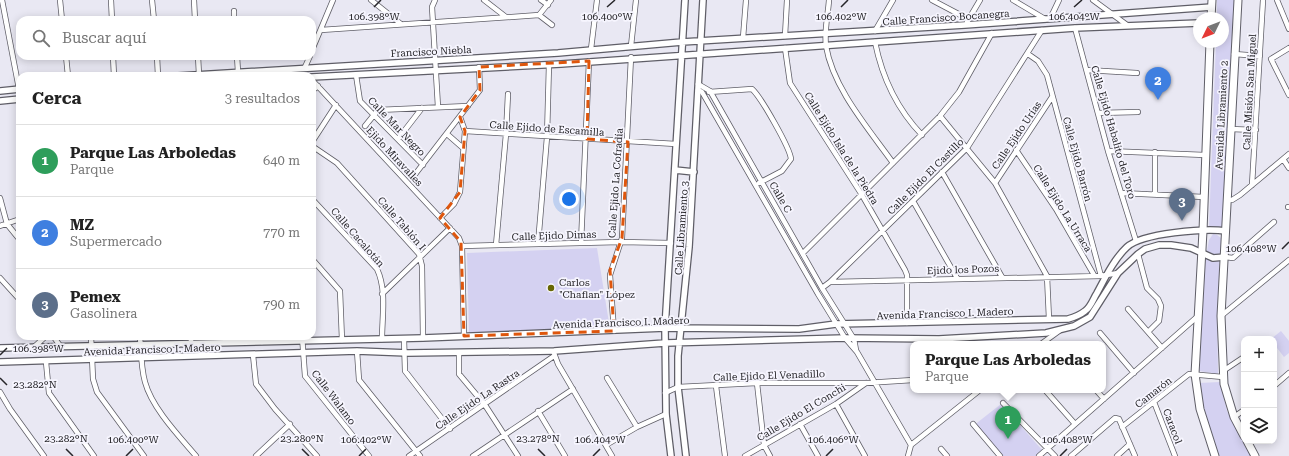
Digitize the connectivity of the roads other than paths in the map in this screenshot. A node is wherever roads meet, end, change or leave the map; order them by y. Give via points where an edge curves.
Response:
1 (1, 0) edge
2 (60, 0) edge
3 (111, 0) edge
4 (152, 0) edge
5 (194, 0) edge
6 (333, 0) edge
7 (371, 0) edge
8 (484, 0) edge
9 (541, 0) edge
10 (551, 0) edge
11 (597, 0) edge
12 (636, 0) edge
13 (685, 0) edge
14 (703, 0) edge
15 (746, 0) edge
16 (787, 0) edge
17 (829, 0) edge
18 (893, 0) edge
19 (932, 0) edge
20 (980, 0) edge
21 (1013, 0) edge
22 (1060, 0) edge
23 (1092, 0) edge
24 (1238, 0) edge
25 (1263, 0) edge
26 (1277, 0) edge
27 (433, 1) edge
28 (1212, 3) edge
29 (548, 5) junction
30 (234, 11) dead end
31 (1114, 14) junction
32 (539, 15) junction
33 (62, 16) edge
34 (112, 16) edge
35 (154, 16) edge
36 (196, 16) edge
37 (234, 16) edge
38 (506, 17) junction
39 (1047, 19) junction
40 (433, 22) junction
41 (966, 22) junction
42 (1193, 23) edge
43 (1287, 23) edge
44 (401, 24) junction
45 (552, 25) dead end
46 (1127, 25) junction
47 (1075, 28) junction
48 (1289, 29) edge
49 (321, 30) junction
50 (1042, 30) junction
51 (874, 31) junction
52 (992, 33) junction
53 (826, 34) junction
54 (785, 36) junction
55 (743, 38) junction
56 (316, 41) edge
57 (682, 42) junction
58 (700, 42) junction
59 (876, 42) junction
60 (631, 46) junction
61 (826, 46) junction
62 (785, 48) junction
63 (1210, 48) edge
64 (1289, 48) edge
65 (591, 49) junction
66 (681, 54) junction
67 (699, 54) junction
68 (1028, 54) junction
69 (1234, 54) junction
70 (1260, 56) junction
71 (631, 58) junction
72 (66, 60) edge
73 (114, 60) edge
74 (157, 60) edge
75 (198, 60) edge
76 (237, 60) edge
77 (308, 60) edge
78 (435, 61) junction
79 (589, 61) junction
80 (549, 64) junction
81 (305, 67) junction
82 (479, 67) junction
83 (1087, 70) junction
84 (436, 71) junction
85 (68, 72) edge
86 (114, 72) edge
87 (158, 72) edge
88 (199, 72) edge
89 (238, 72) joint
90 (1137, 73) dead end
91 (16, 74) edge
92 (356, 75) junction
93 (316, 78) edge
94 (316, 83) edge
95 (318, 86) joint
96 (698, 87) junction
97 (16, 89) edge
98 (0, 91) edge
99 (710, 91) junction
100 (508, 94) dead end
101 (704, 94) junction
102 (1289, 94) edge
103 (1052, 97) junction
104 (16, 99) edge
105 (0, 101) edge
106 (336, 105) junction
107 (468, 106) junction
108 (438, 107) junction
109 (422, 108) junction
110 (1138, 112) dead end
111 (1098, 113) junction
112 (374, 115) junction
113 (940, 116) junction
114 (460, 117) junction
115 (365, 126) dead end
116 (1230, 128) junction
117 (1256, 130) junction
118 (464, 131) junction
119 (447, 134) junction
120 (506, 134) junction
121 (922, 135) junction
122 (316, 136) edge
123 (547, 137) junction
124 (398, 139) junction
125 (587, 139) junction
126 (628, 142) junction
127 (676, 144) junction
128 (463, 148) junction
129 (967, 148) junction
130 (316, 149) edge
131 (1016, 150) junction
132 (1108, 151) junction
133 (1155, 152) junction
134 (1289, 154) edge
135 (1205, 155) junction
136 (1283, 159) junction
137 (893, 163) junction
138 (423, 165) junction
139 (1289, 168) edge
140 (675, 170) junction
141 (694, 172) junction
142 (942, 172) junction
143 (413, 177) dead end
144 (762, 182) junction
145 (995, 183) junction
146 (757, 185) junction
147 (1252, 185) junction
148 (1121, 193) junction
149 (1155, 193) junction
150 (862, 195) junction
151 (1204, 197) junction
152 (0, 198) edge
153 (1227, 200) junction
154 (913, 201) junction
155 (316, 203) edge
156 (440, 218) junction
157 (16, 221) edge
158 (1274, 222) dead end
159 (7, 224) junction
160 (0, 226) edge
161 (450, 228) junction
162 (883, 231) junction
163 (1203, 231) junction
164 (1226, 231) junction
165 (16, 235) edge
166 (795, 239) junction
167 (1136, 241) junction
168 (621, 242) junction
169 (581, 243) junction
170 (671, 243) junction
171 (538, 244) junction
172 (790, 244) junction
173 (496, 245) junction
174 (462, 246) junction
175 (1202, 252) junction
176 (803, 253) junction
177 (1138, 254) junction
178 (1224, 257) junction
179 (420, 258) junction
180 (1289, 260) edge
181 (316, 264) edge
182 (1118, 274) junction
183 (1104, 275) junction
184 (1047, 276) junction
185 (1094, 276) junction
186 (1002, 277) junction
187 (0, 278) edge
188 (957, 278) junction
189 (907, 280) junction
190 (830, 282) junction
191 (822, 288) junction
192 (382, 294) junction
193 (16, 296) edge
194 (1128, 309) dead end
195 (1198, 316) junction
196 (1221, 316) junction
197 (1049, 319) junction
198 (907, 323) junction
199 (836, 324) junction
200 (844, 325) junction
201 (665, 328) junction
202 (681, 329) junction
203 (614, 331) junction
204 (1059, 331) junction
205 (1148, 332) junction
206 (1100, 334) dead end
207 (464, 336) junction
208 (423, 338) junction
209 (845, 338) junction
210 (316, 339) edge
211 (382, 339) junction
212 (404, 339) junction
213 (854, 339) junction
214 (42, 340) edge
215 (56, 340) edge
216 (91, 340) edge
217 (140, 340) edge
218 (191, 340) edge
219 (250, 340) edge
220 (302, 340) edge
221 (342, 340) junction
222 (1045, 341) edge
223 (665, 343) junction
224 (679, 343) junction
225 (141, 345) junction
226 (191, 345) junction
227 (91, 346) junction
228 (61, 347) junction
229 (0, 348) edge
230 (33, 348) junction
231 (1162, 348) junction
232 (357, 352) junction
233 (459, 352) junction
234 (857, 352) junction
235 (405, 353) junction
236 (302, 354) junction
237 (554, 354) junction
238 (253, 355) junction
239 (142, 358) junction
240 (1241, 359) edge
241 (92, 360) junction
242 (0, 362) edge
243 (46, 362) junction
244 (1134, 373) junction
245 (1289, 373) edge
246 (1195, 374) junction
247 (1223, 374) junction
248 (607, 378) dead end
249 (910, 380) edge
250 (874, 381) junction
251 (757, 383) junction
252 (866, 383) junction
253 (1277, 383) edge
254 (716, 386) junction
255 (678, 387) junction
256 (573, 390) junction
257 (0, 392) edge
258 (665, 393) junction
259 (976, 393) edge
260 (1048, 393) edge
261 (1099, 393) edge
262 (1104, 399) junction
263 (1154, 402) junction
264 (1003, 403) dead end
265 (836, 404) junction
266 (485, 405) junction
267 (538, 412) junction
268 (1241, 412) edge
269 (666, 414) junction
270 (1234, 418) junction
271 (290, 424) junction
272 (800, 424) junction
273 (973, 424) dead end
274 (1075, 424) junction
275 (637, 427) junction
276 (1122, 427) junction
277 (450, 429) junction
278 (1241, 431) edge
279 (505, 434) junction
280 (1130, 444) junction
281 (1248, 444) edge
282 (606, 445) junction
283 (764, 445) junction
284 (911, 445) junction
285 (941, 449) dead end
286 (416, 450) junction
287 (1046, 450) junction
288 (44, 456) edge
289 (94, 456) edge
290 (144, 456) edge
291 (196, 456) edge
292 (256, 456) edge
293 (317, 456) edge
294 (369, 456) edge
295 (409, 456) edge
296 (420, 456) edge
297 (472, 456) edge
298 (518, 456) edge
299 (564, 456) edge
300 (612, 456) edge
301 (671, 456) edge
302 (686, 456) edge
303 (725, 456) edge
304 (746, 456) edge
305 (770, 456) edge
306 (818, 456) edge
307 (865, 456) edge
308 (908, 456) edge
309 (947, 456) edge
310 (1000, 456) edge
311 (1039, 456) edge
312 (1055, 456) edge
313 (1071, 456) edge
314 (1117, 456) edge
315 (1135, 456) edge
316 (1175, 456) edge
317 (1215, 456) edge
318 (1255, 456) edge

1 - 91 street
2 - 33 street
3 - 34 street
4 - 35 street
5 - 36 street
6 - 49 street
7 - 44 street
8 - 38 street
9 - 29 street
10 - 29 street
11 - 65 street
12 - 60 street
13 - 57 street, Calle Libramiento 3
14 - 58 street, Calle Libramiento 3
15 - 55 street
16 - 54 street
17 - 53 street
18 - 51 street
19 - 41 street
20 - 41 street
21 - 39 street
22 - 39 street
23 - 31 street
24 - 69 main road, Avenida Libramiento 2
25 - 70 street, Calle Misión San Miguel
26 - 43 street
27 - 40 street
28 - 31 street, Calle Francisco Bocanegra
29 - 32 street
30 - 37 street
31 - 39 street, Calle Francisco Bocanegra
31 - 46 street
32 - 38 street
32 - 45 street
38 - 40 street
39 - 41 street, Calle Francisco Bocanegra
40 - 44 street
40 - 78 street
41 - 51 street, Calle Francisco Bocanegra
42 - 46 street, Calle Francisco Bocanegra
43 - 48 street
44 - 49 street
46 - 47 street, Calle Francisco Bocanegra
47 - 50 street, Calle Francisco Bocanegra
47 - 83 street, Calle Ejido Habalito del Toro
49 - 56 street
50 - 52 street, Calle Francisco Bocanegra
50 - 68 street, Calle Ejido El Castillo
51 - 53 street, Calle Francisco Bocanegra
52 - 59 street, Calle Francisco Bocanegra
52 - 113 street via 959,92
53 - 54 street, Calle Francisco Bocanegra
53 - 61 street
54 - 55 street, Calle Francisco Bocanegra
55 - 58 street, Calle Francisco Bocanegra
57 - 58 street, Calle Francisco Bocanegra
57 - 60 street, Calle Francisco Bocanegra
57 - 66 street, Calle Libramiento 3
58 - 67 street, Calle Libramiento 3
59 - 61 street, Calle Francisco Bocanegra
59 - 121 street via 880,65 890,90 907,119
60 - 65 street, Francisco Niebla
61 - 62 street, Calle Francisco Bocanegra
61 - 137 street via 833,73
62 - 67 street, Calle Francisco Bocanegra
62 - 150 street, Calle Ejido Isla de la Piedra via 790,83
63 - 135 main road, Avenida Libramiento 2
64 - 102 street via 1271,59
65 - 78 street, Francisco Niebla
66 - 67 street, Calle Francisco Bocanegra
66 - 71 street, Calle Francisco Bocanegra
66 - 127 street, Calle Libramiento 3
67 - 96 street, Calle Libramiento 3
68 - 103 street, Calle Ejido Barrón via 1043,67
68 - 129 street, Calle Ejido El Castillo
69 - 70 street
69 - 116 main road, Avenida Libramiento 2
70 - 117 street, Calle Misión San Miguel
71 - 79 street, Francisco Niebla
71 - 126 street, Calle Ejido La Cofradía
72 - 85 street
73 - 86 street
74 - 87 street
75 - 88 street
76 - 89 street
77 - 81 street
78 - 81 street, Francisco Niebla
78 - 84 street
79 - 80 street, Francisco Niebla
79 - 125 street
80 - 82 street, Francisco Niebla
80 - 123 street
81 - 89 street
82 - 84 street, Francisco Niebla
82 - 107 street via 480,90
83 - 90 street
83 - 111 street, Calle Ejido Habalito del Toro
84 - 92 street, Francisco Niebla
84 - 108 street
92 - 93 street, Francisco Niebla
92 - 112 street, Calle Mar Negro via 360,101
94 - 95 street, Ejido Miravalles
95 - 106 street, Ejido Miravalles
96 - 99 street, Calle C
96 - 101 street, Calle C
96 - 141 street, Calle Libramiento 3
97 - 98 street
99 - 101 street
99 - 144 street, Calle C
99 - 144 street via 752,89 781,136 791,159 782,171
100 - 120 street
101 - 146 street, Calle C
103 - 131 street, Calle Ejido Urías
103 - 183 street, Calle Ejido Barrón
104 - 105 street
106 - 122 street
106 - 156 street, Ejido Miravalles
107 - 108 street
107 - 114 street
108 - 109 street
109 - 112 street via 378,110
109 - 124 street
110 - 111 street
111 - 132 street, Calle Ejido Habalito del Toro
112 - 115 street
112 - 124 street, Calle Mar Negro
113 - 121 street
113 - 129 street
114 - 118 street
114 - 119 street
116 - 117 street
116 - 153 main road, Avenida Libramiento 2
117 - 147 street, Calle Misión San Miguel
118 - 120 street, Calle Ejido de Escamilla
118 - 128 street
119 - 128 street
119 - 138 street
120 - 123 street, Calle Ejido de Escamilla
120 - 173 street
121 - 137 street
123 - 125 street, Calle Ejido de Escamilla
123 - 171 street
124 - 138 street, Calle Mar Negro
125 - 126 street, Calle Ejido de Escamilla
125 - 169 street
126 - 127 street, Calle Ejido de Escamilla
126 - 168 street, Calle Ejido La Cofradía
127 - 140 street, Calle Libramiento 3
128 - 156 street via 460,192 454,204
129 - 142 street, Calle Ejido El Castillo
129 - 145 street
130 - 179 street, Calle Tablón I via 337,163
131 - 145 street, Calle Ejido Urías
131 - 185 street, Calle Ejido La Urraca via 1056,209
132 - 133 street
132 - 148 street, Calle Ejido Habalito del Toro
133 - 135 street
133 - 149 street
134 - 136 street
135 - 151 main road, Avenida Libramiento 2
136 - 139 street
136 - 147 street
137 - 150 street
138 - 143 street
140 - 141 street
140 - 170 street, Calle Libramiento 3
141 - 202 street, Calle Libramiento 3
142 - 154 street, Calle Ejido El Castillo
142 - 186 street
144 - 146 street
144 - 166 street, Calle C
145 - 184 street
146 - 172 street, Calle C
147 - 153 street via 1232,200
148 - 149 street
148 - 167 street, Calle Ejido Habalito del Toro
149 - 151 street
150 - 162 street, Calle Ejido Isla de la Piedra
150 - 176 street
151 - 163 main road, Avenida Libramiento 2
152 - 159 street
153 - 164 main road, Avenida Libramiento 2
154 - 162 street, Calle Ejido El Castillo
154 - 188 street
155 - 192 street, Calle Cacalotán via 377,270
156 - 161 street, Ejido Miravalles
157 - 159 street
158 - 178 street via 1232,258
159 - 160 street
159 - 165 street
161 - 174 street, Ejido Miravalles
161 - 179 street
162 - 189 street, Calle Ejido Isla de la Piedra via 905,270
162 - 190 street, Calle Ejido El Castillo
163 - 164 street
163 - 167 street, Avenida Francisco I. Madero
163 - 175 main road, Avenida Libramiento 2
164 - 178 main road, Avenida Libramiento 2
166 - 172 street
166 - 176 street, Calle C
167 - 183 street, Avenida Francisco I. Madero via 1121,253
168 - 169 street, Calle Ejido Dimas
168 - 170 street, Calle Ejido Dimas
168 - 203 street, Calle Ejido La Cofradía via 610,275
169 - 171 street, Calle Ejido Dimas
170 - 201 street, Calle Libramiento 3
171 - 173 street, Calle Ejido Dimas
172 - 199 street, Calle C
173 - 174 street, Calle Ejido Dimas
174 - 207 street
175 - 177 street, Avenida Francisco I. Madero via 1181,246 1159,245
175 - 178 street via 1213,258
175 - 195 main road, Avenida Libramiento 2
176 - 191 street, Calle C
177 - 182 street, Avenida Francisco I. Madero
177 - 205 street via 1147,288 1161,306 1159,322
178 - 196 main road, Avenida Libramiento 2
179 - 192 street
179 - 208 street, Calle Tablón I
180 - 196 street
181 - 221 street via 340,291
182 - 183 street, Ejido los Pozos
182 - 204 street, Avenida Francisco I. Madero via 1090,316 1074,326
183 - 185 street, Ejido los Pozos
183 - 197 street, Avenida Francisco I. Madero via 1089,308 1068,318
184 - 185 street, Ejido los Pozos
184 - 186 street, Ejido los Pozos
184 - 197 street
186 - 188 street, Ejido los Pozos
187 - 193 street
188 - 189 street, Ejido los Pozos
189 - 190 street, Ejido los Pozos
189 - 198 street, Calle Ejido Isla de la Piedra
190 - 191 street
191 - 200 street, Calle C
192 - 211 street, Calle Cacalotán
194 - 205 street
195 - 231 street
195 - 246 main road, Avenida Libramiento 2
196 - 247 main road, Avenida Libramiento 2
197 - 198 street, Avenida Francisco I. Madero
198 - 200 street, Avenida Francisco I. Madero
199 - 200 street, Avenida Francisco I. Madero
199 - 202 street, Avenida Francisco I. Madero via 799,329
199 - 209 street, Calle C
200 - 213 street, Calle C
201 - 202 street, Avenida Francisco I. Madero
201 - 203 street, Avenida Francisco I. Madero
201 - 223 street, Calle Libramiento 3
202 - 224 street, Calle Libramiento 3
203 - 207 street, Avenida Francisco I. Madero
204 - 213 street, Avenida Francisco I. Madero via 939,339
204 - 222 street
205 - 231 street
206 - 244 street
207 - 208 street, Avenida Francisco I. Madero
208 - 212 street, Avenida Francisco I. Madero
209 - 213 street, Avenida Francisco I. Madero
209 - 224 street, Avenida Francisco I. Madero
209 - 234 street, Calle C
210 - 221 street, Avenida Francisco I. Madero
211 - 212 street, Avenida Francisco I. Madero
211 - 221 street, Avenida Francisco I. Madero
212 - 235 street
213 - 234 street
214 - 230 street
215 - 228 street
216 - 227 street
217 - 225 street
218 - 226 street
219 - 226 street, Avenida Francisco I. Madero
220 - 236 street, Calle Walamo
223 - 224 street, Avenida Francisco I. Madero
223 - 237 street, Avenida Francisco I. Madero
223 - 258 street, Calle Libramiento 3
224 - 255 street, Calle Libramiento 3
225 - 226 street, Avenida Francisco I. Madero
225 - 227 street, Avenida Francisco I. Madero
225 - 239 street
227 - 228 street, Avenida Francisco I. Madero
227 - 241 street
228 - 230 street, Avenida Francisco I. Madero
229 - 230 street, Avenida Francisco I. Madero
231 - 244 street
232 - 235 street, Avenida Francisco I. Madero
232 - 236 street, Avenida Francisco I. Madero
232 - 286 street via 359,380
233 - 235 street, Avenida Francisco I. Madero
233 - 237 street, Avenida Francisco I. Madero
233 - 266 street via 459,374
234 - 250 street
235 - 277 street via 405,371
236 - 238 street, Avenida Francisco I. Madero
236 - 294 street, Calle Walamo via 303,370 308,381
237 - 256 street
237 - 266 street, Calle Ejido La Rastra
238 - 239 street, Avenida Francisco I. Madero
238 - 271 street via 256,384
239 - 241 street, Avenida Francisco I. Madero
239 - 291 street via 146,384 153,400
240 - 247 street
241 - 243 street, Avenida Francisco I. Madero
241 - 290 street via 97,392
242 - 243 street, Avenida Francisco I. Madero
243 - 289 street via 49,393
244 - 262 street
245 - 253 street
246 - 247 street
246 - 263 street, Camarón via 1189,374
246 - 317 main road, Avenida Libramiento 2 via 1200,409
247 - 270 main road, Avenida Libramiento 2
248 - 275 street
249 - 250 street, Calle Ejido El Venadillo
250 - 252 street, Calle Ejido El Venadillo
250 - 284 street
251 - 252 street, Calle Ejido El Venadillo
251 - 254 street, Calle Ejido El Venadillo
251 - 283 street
252 - 265 street, Calle Ejido El Conchi
254 - 255 street, Calle Ejido El Venadillo
254 - 303 street
255 - 258 street, Calle Ejido El Venadillo
255 - 302 street, Calle Libramiento 3
256 - 267 street
256 - 282 street
257 - 288 street
258 - 269 street, Calle Libramiento 3
259 - 284 street
260 - 274 street
261 - 262 street
262 - 274 street
263 - 276 street, Camarón
263 - 316 street, Caracol
264 - 287 street
265 - 272 street, Calle Ejido El Conchi
265 - 307 street
266 - 277 street, Calle Ejido La Rastra
266 - 279 street
267 - 279 street
267 - 299 street
268 - 270 street
269 - 275 street
269 - 301 street, Calle Libramiento 3
270 - 278 main road, Avenida Libramiento 2
271 - 292 street
271 - 293 street
272 - 283 street, Calle Ejido El Conchi
272 - 306 street
273 - 310 street
274 - 287 street
275 - 282 street
276 - 280 street
276 - 313 street via 1119,420 1112,419
277 - 286 street, Calle Ejido La Rastra
279 - 297 street
279 - 298 street
280 - 314 street
280 - 315 street
281 - 318 main road
282 - 300 street
283 - 304 street, Calle Ejido El Conchi
283 - 305 street
284 - 308 street
285 - 309 street
286 - 295 street, Calle Ejido La Rastra
286 - 296 street
287 - 311 street
287 - 312 street

